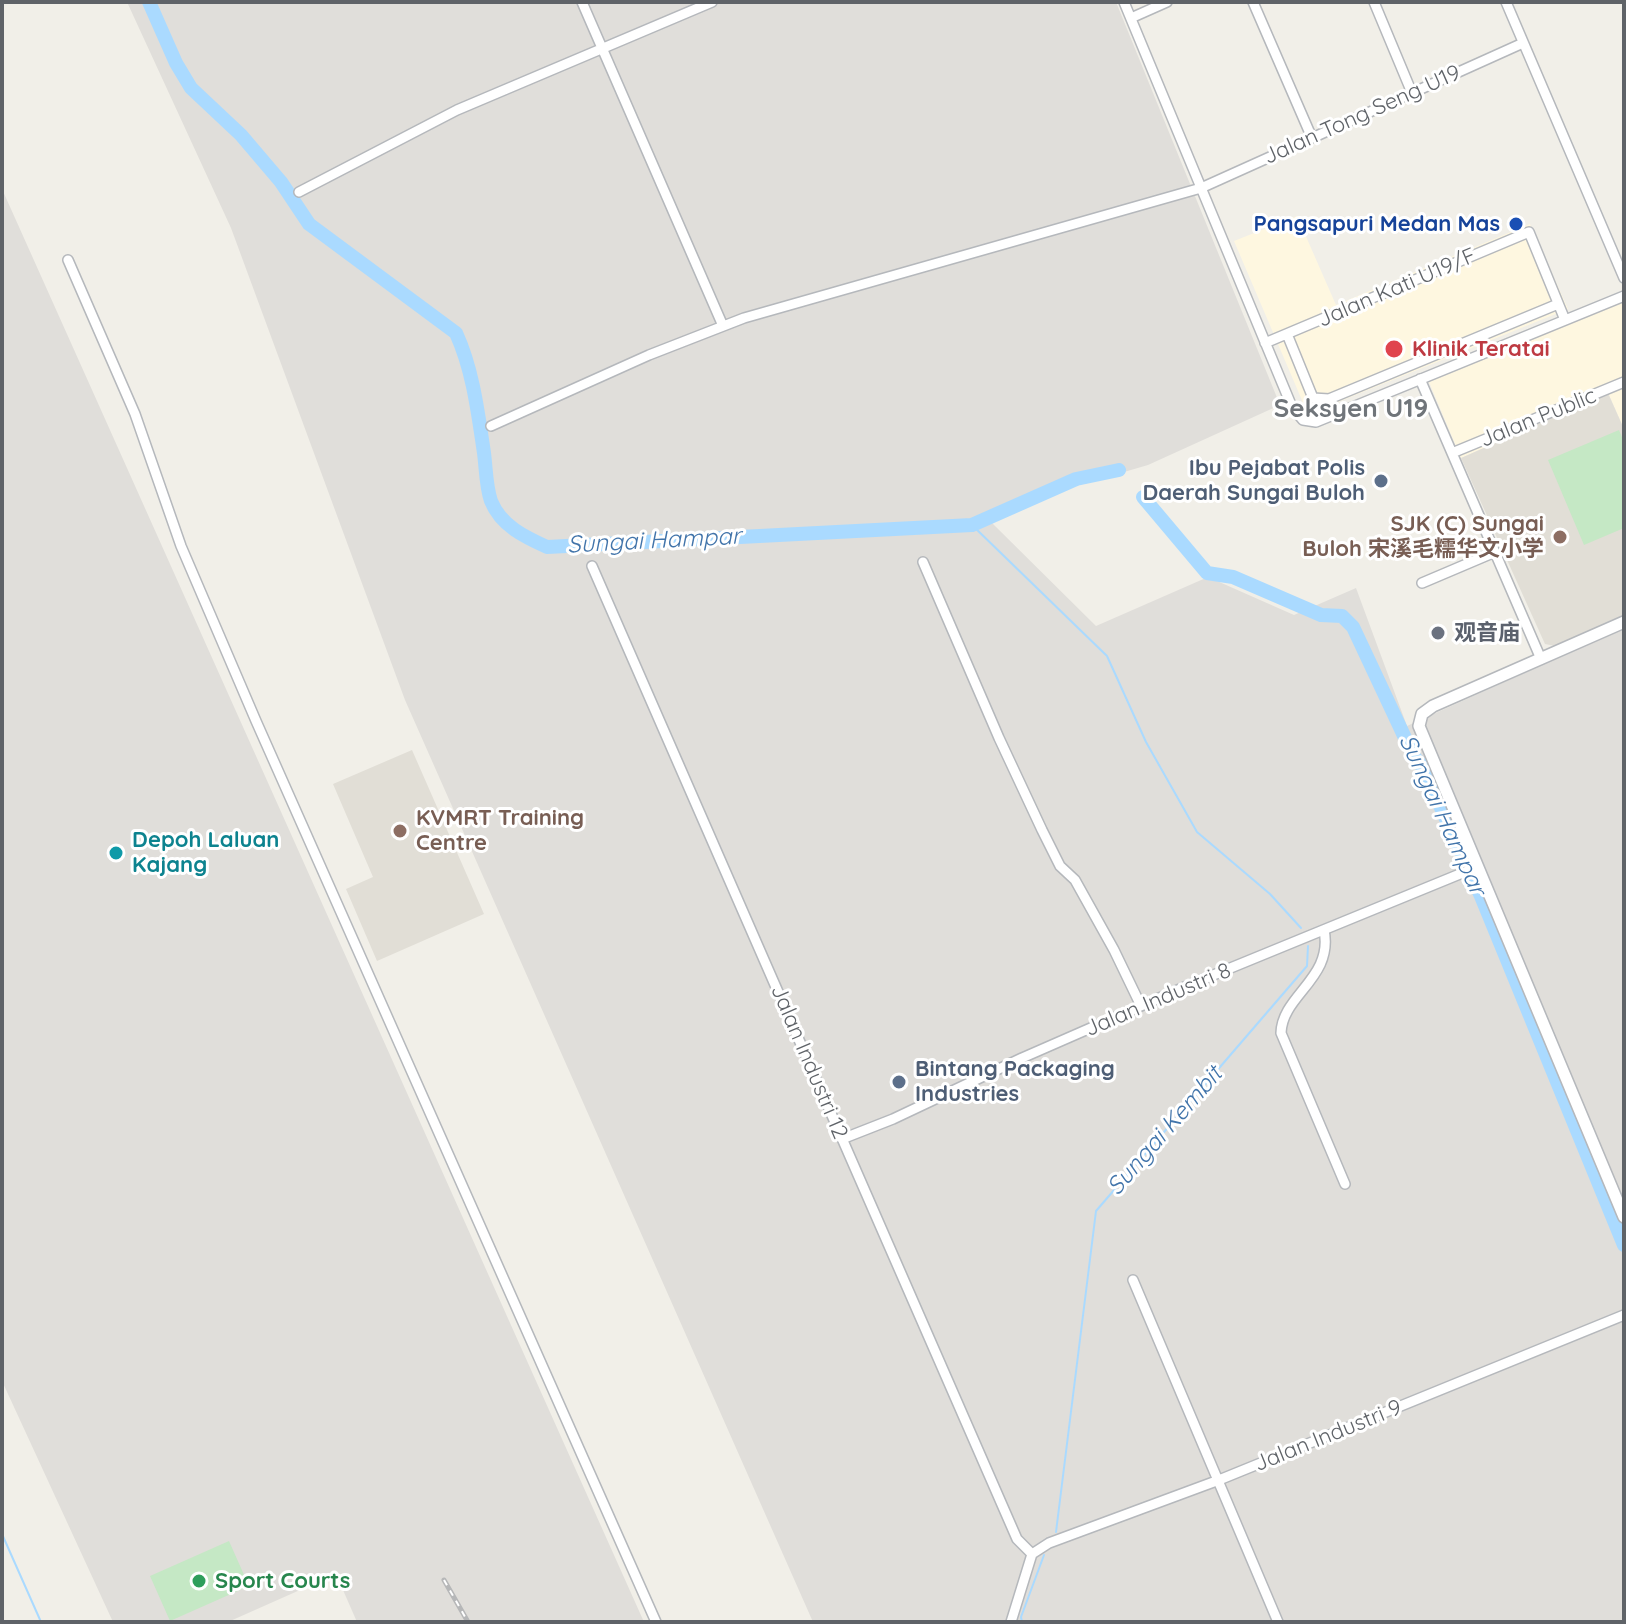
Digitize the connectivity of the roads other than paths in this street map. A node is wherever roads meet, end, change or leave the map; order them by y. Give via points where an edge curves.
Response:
1 (582, 2) edge
2 (712, 2) edge
3 (1124, 2) edge
4 (1167, 2) edge
5 (1253, 2) edge
6 (1374, 2) edge
7 (1506, 2) edge
8 (1131, 18) junction
9 (1523, 43) junction
10 (603, 50) junction
11 (1412, 93) junction
12 (1312, 138) junction
13 (1201, 188) junction
14 (299, 192) dead end
15 (68, 260) dead end
16 (1624, 278) edge
17 (1624, 296) edge
18 (1558, 304) junction
19 (1565, 320) junction
20 (723, 326) junction
21 (1287, 334) junction
22 (1265, 343) junction
23 (1420, 379) junction
24 (1624, 382) edge
25 (491, 426) dead end
26 (1452, 453) junction
27 (1495, 552) junction
28 (923, 562) dead end
29 (592, 566) dead end
30 (1422, 583) dead end
31 (1624, 622) edge
32 (1541, 659) junction
33 (1472, 869) junction
34 (1324, 930) junction
35 (1141, 1006) junction
36 (842, 1139) junction
37 (1345, 1184) dead end
38 (1624, 1217) edge
39 (1133, 1280) dead end
40 (1624, 1315) edge
41 (1219, 1480) junction
42 (1032, 1554) junction
43 (656, 1622) edge
44 (1011, 1622) edge
45 (1278, 1622) edge

1 - 10 street
2 - 10 street
3 - 8 street
4 - 8 street
5 - 12 street
6 - 11 street
7 - 9 street
8 - 13 street
9 - 11 street, Jalan Tong Seng U19
9 - 16 street
10 - 14 street via 457,110
10 - 20 street
11 - 12 street, Jalan Tong Seng U19
12 - 13 street, Jalan Tong Seng U19
13 - 20 street, Jalan Tong Seng U19
13 - 22 street
15 - 43 street via 256,721
17 - 19 street
18 - 19 street
18 - 21 street via 1329,399 1313,398
18 - 21 street, Jalan Kati U19/F via 1529,232
19 - 23 street
20 - 25 street, Jalan Tong Seng U19
21 - 22 street, Jalan Kati U19/F
22 - 23 street via 1292,407 1303,420 1316,422
23 - 26 street
24 - 26 street, Jalan Public
26 - 27 street
27 - 30 street
27 - 32 street
28 - 35 street via 1048,842 1060,866 1075,880
29 - 36 street, Jalan Industri 12
31 - 32 street
32 - 33 street via 1433,706 1420,718 1421,735
33 - 34 street, Jalan Industri 8
33 - 38 street
34 - 35 street, Jalan Industri 8
34 - 37 street via 1322,962 1283,1020 1281,1033
35 - 36 street, Jalan Industri 8
36 - 42 street, Jalan Industri 12 via 1017,1539
39 - 41 street
40 - 41 street, Jalan Industri 9
41 - 42 street, Jalan Industri 9
41 - 45 street
42 - 44 street

